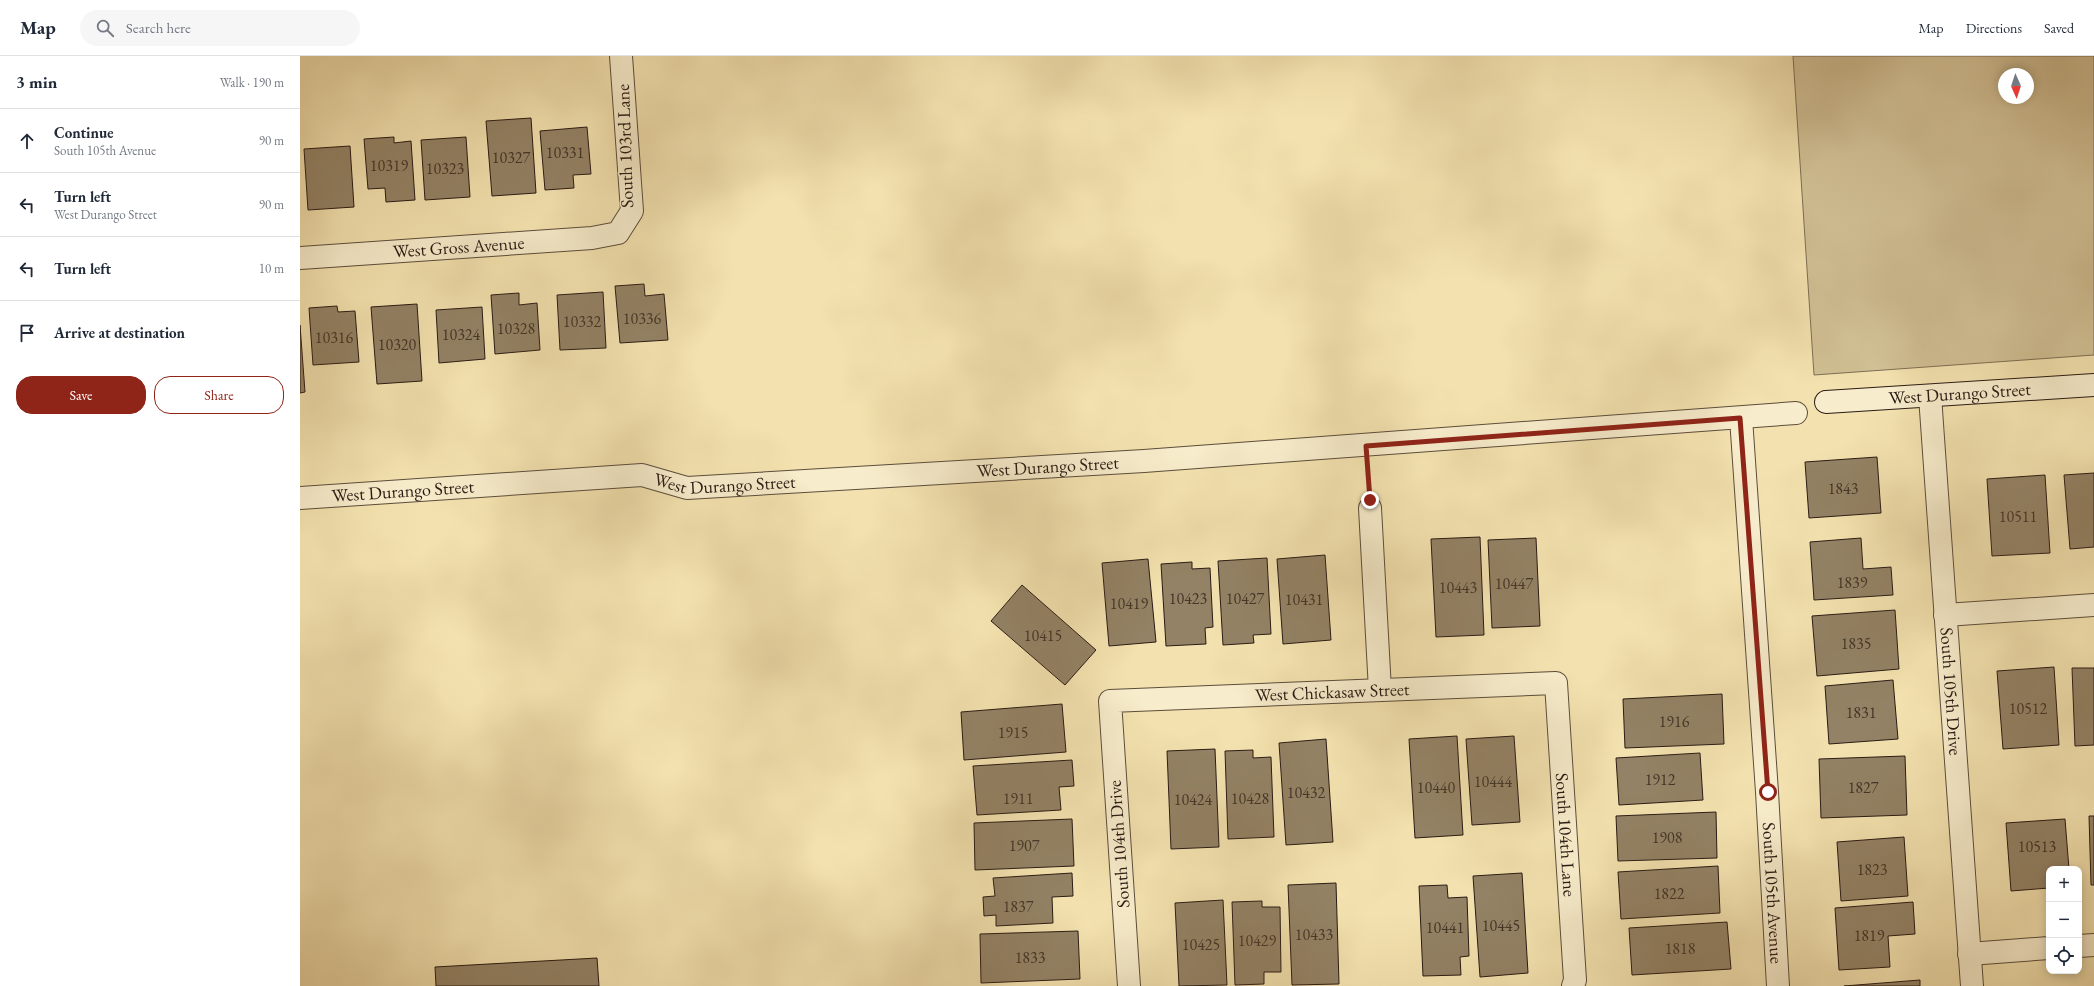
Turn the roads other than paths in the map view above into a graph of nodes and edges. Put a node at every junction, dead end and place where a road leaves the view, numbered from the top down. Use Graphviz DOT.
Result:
graph roads {
  1 [pos="621,56"];
  2 [pos="618,233"];
  3 [pos="300,258"];
  4 [pos="2094,385"];
  5 [pos="1930,396"];
  6 [pos="1826,402"];
  7 [pos="1796,413"];
  8 [pos="1740,418"];
  9 [pos="300,498"];
  10 [pos="1370,508"];
  11 [pos="2094,605"];
  12 [pos="1945,615"];
  13 [pos="1556,683"];
  14 [pos="1380,690"];
  15 [pos="1110,701"];
  16 [pos="2094,945"];
  17 [pos="2082,946"];
  18 [pos="2046,948"];
  19 [pos="1970,954"];
  20 [pos="1129,986"];
  21 [pos="1573,986"];
  22 [pos="1778,986"];
  23 [pos="1972,986"];
  1 -- 2 [label="street, South 103rd Lane"];
  2 -- 3 [label="street, West Gross Avenue"];
  4 -- 5 [label="street, West Durango Street"];
  5 -- 6 [label="street, West Durango Street"];
  5 -- 12 [label="street, South 105th Drive"];
  7 -- 8 [label="street, West Durango Street"];
  8 -- 9 [label="street, West Durango Street"];
  8 -- 22 [label="street, South 105th Avenue"];
  10 -- 14 [label="street"];
  11 -- 12 [label="street"];
  12 -- 19 [label="street, South 105th Drive"];
  13 -- 14 [label="street, West Chickasaw Street"];
  13 -- 21 [label="street, South 104th Lane"];
  14 -- 15 [label="street, West Chickasaw Street"];
  15 -- 20 [label="street, South 104th Drive"];
  16 -- 17 [label="street"];
  18 -- 19 [label="street"];
  19 -- 23 [label="street, South 105th Drive"];
}
